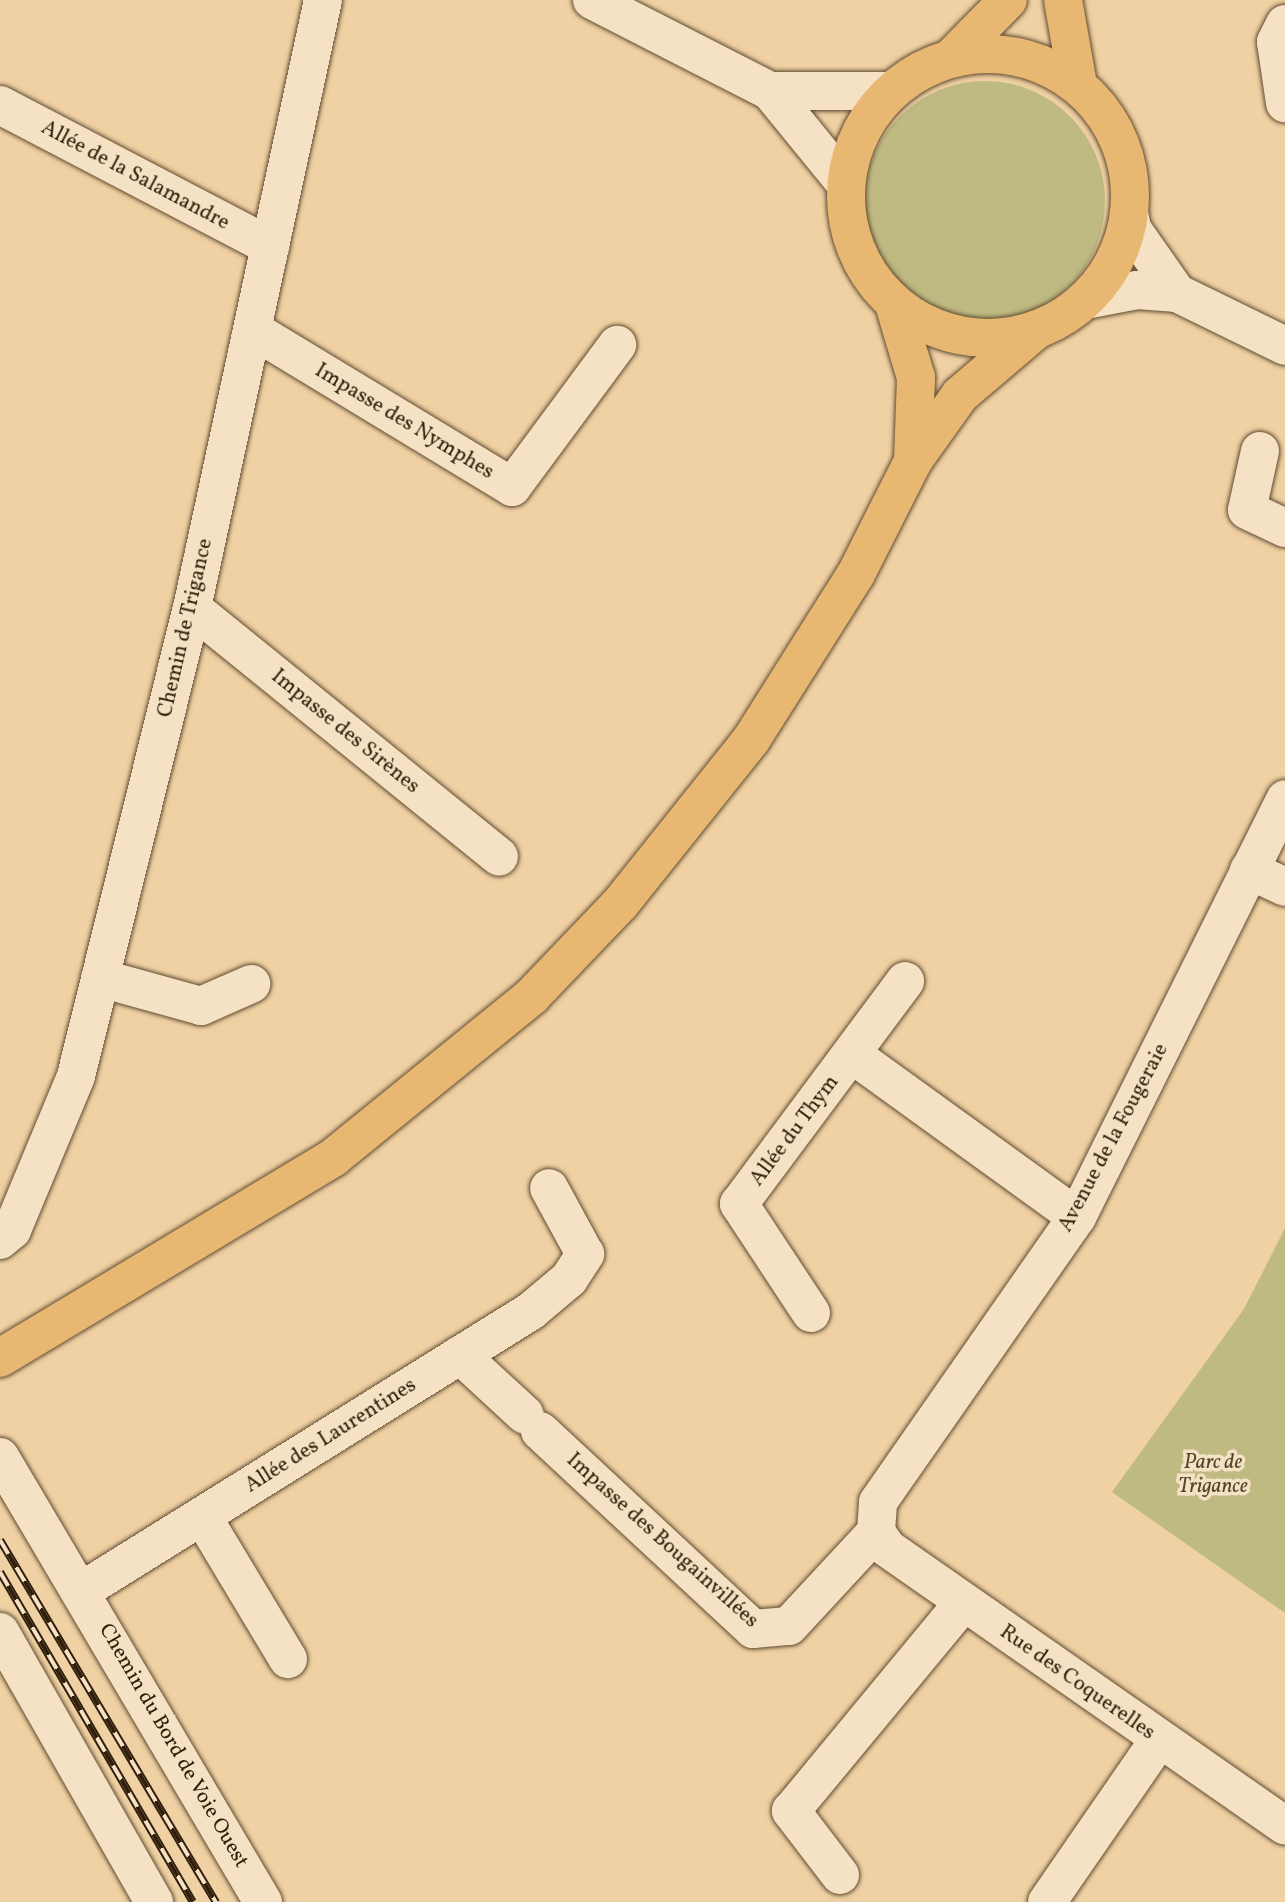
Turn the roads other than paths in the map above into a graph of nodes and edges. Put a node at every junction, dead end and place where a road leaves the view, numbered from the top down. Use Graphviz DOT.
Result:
graph roads {
  1 [pos="323,0"];
  2 [pos="592,0"];
  3 [pos="1008,0"];
  4 [pos="1063,0"];
  5 [pos="1285,24"];
  6 [pos="951,58"];
  7 [pos="1078,85"];
  8 [pos="770,91"];
  9 [pos="890,91"];
  10 [pos="1285,103"];
  11 [pos="0,105"];
  12 [pos="845,183"];
  13 [pos="1129,213"];
  14 [pos="270,246"];
  15 [pos="1177,293"];
  16 [pos="1085,300"];
  17 [pos="894,304"];
  18 [pos="253,330"];
  19 [pos="1035,330"];
  20 [pos="617,345"];
  21 [pos="1285,346"];
  22 [pos="1260,451"];
  23 [pos="913,461"];
  24 [pos="1285,528"];
  25 [pos="192,608"];
  26 [pos="1285,799"];
  27 [pos="499,857"];
  28 [pos="1250,870"];
  29 [pos="1285,887"];
  30 [pos="100,978"];
  31 [pos="905,981"];
  32 [pos="251,984"];
  33 [pos="853,1055"];
  34 [pos="549,1188"];
  35 [pos="1077,1217"];
  36 [pos="0,1240"];
  37 [pos="811,1313"];
  38 [pos="6,1354"];
  39 [pos="460,1355"];
  40 [pos="0,1457"];
  41 [pos="202,1516"];
  42 [pos="876,1532"];
  43 [pos="83,1590"];
  44 [pos="964,1602"];
  45 [pos="0,1632"];
  46 [pos="288,1659"];
  47 [pos="1158,1741"];
  48 [pos="1285,1826"];
  49 [pos="840,1875"];
  50 [pos="154,1902"];
  51 [pos="263,1902"];
  52 [pos="1047,1902"];
  1 -- 14 [label="street, Chemin de Trigance"];
  2 -- 8 [label="street"];
  3 -- 6 [label="main road"];
  4 -- 7 [label="main road"];
  5 -- 10 [label="street"];
  6 -- 7 [label="main road"];
  6 -- 9 [label="main road"];
  7 -- 13 [label="main road"];
  8 -- 9 [label="street"];
  8 -- 12 [label="street"];
  9 -- 12 [label="main road"];
  11 -- 14 [label="street, Allée de la Salamandre"];
  12 -- 17 [label="main road"];
  13 -- 15 [label="street"];
  13 -- 16 [label="main road"];
  14 -- 18 [label="street, Chemin de Trigance"];
  15 -- 16 [label="street"];
  15 -- 21 [label="street"];
  16 -- 19 [label="main road"];
  17 -- 19 [label="main road"];
  17 -- 23 [label="main road"];
  18 -- 20 [label="street, Impasse des Nymphes"];
  18 -- 25 [label="street, Chemin de Trigance"];
  19 -- 23 [label="main road"];
  22 -- 24 [label="street"];
  23 -- 38 [label="main road"];
  25 -- 27 [label="street, Impasse des Sirènes"];
  25 -- 30 [label="street, Chemin de Trigance"];
  26 -- 28 [label="street, Avenue de la Fougeraie"];
  28 -- 29 [label="street"];
  28 -- 35 [label="street, Avenue de la Fougeraie"];
  30 -- 32 [label="street"];
  30 -- 36 [label="street, Chemin de Trigance"];
  31 -- 33 [label="street, Allée du Thym"];
  33 -- 35 [label="street, Allée du Thym"];
  33 -- 37 [label="street, Allée du Thym"];
  34 -- 39 [label="street, Allée des Laurentines"];
  35 -- 42 [label="street, Avenue de la Fougeraie"];
  39 -- 41 [label="street, Allée des Laurentines"];
  39 -- 42 [label="street, Impasse des Bougainvillées"];
  40 -- 43 [label="street, Chemin du Bord de Voie Ouest"];
  41 -- 43 [label="street, Allée des Laurentines"];
  41 -- 46 [label="street"];
  42 -- 44 [label="street, Rue des Coquerelles"];
  43 -- 51 [label="street, Chemin du Bord de Voie Ouest"];
  44 -- 47 [label="street, Rue des Coquerelles"];
  44 -- 49 [label="street"];
  45 -- 50 [label="street"];
  47 -- 48 [label="street, Rue des Coquerelles"];
  47 -- 52 [label="street"];
}
